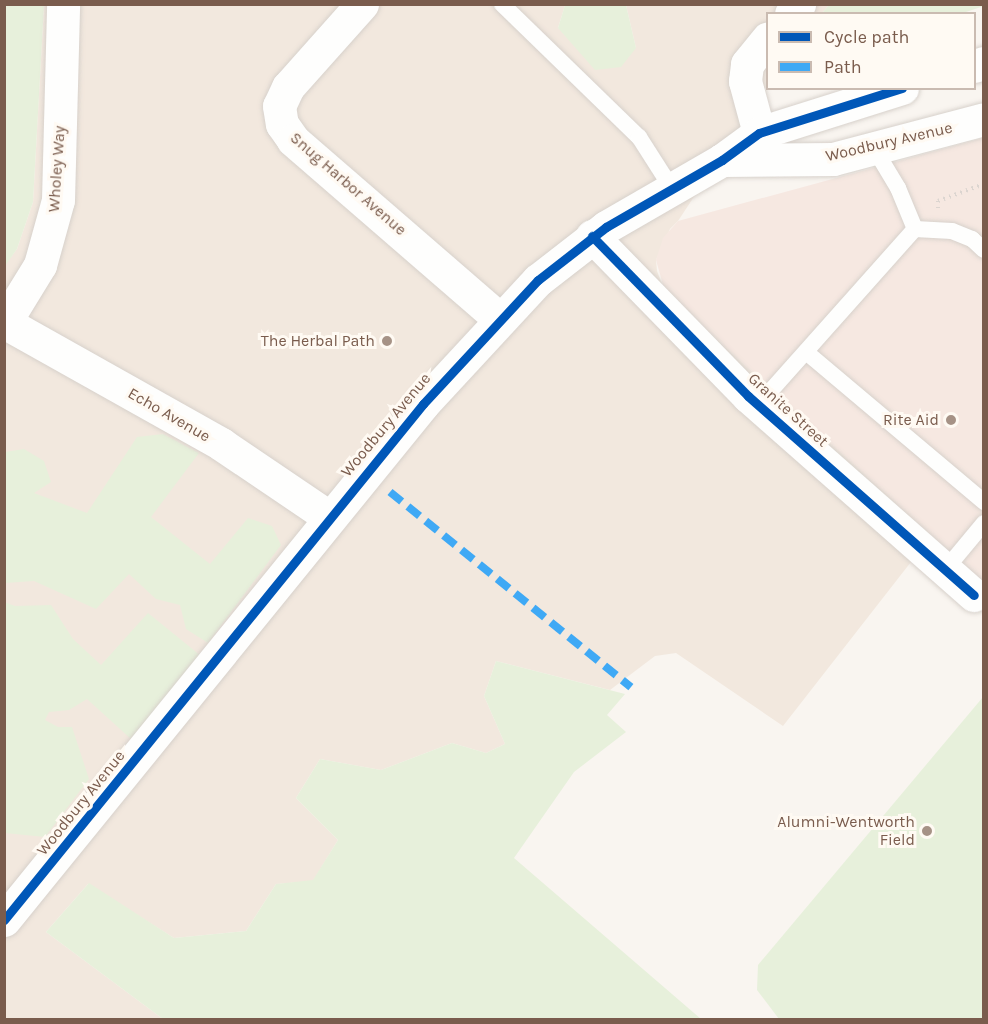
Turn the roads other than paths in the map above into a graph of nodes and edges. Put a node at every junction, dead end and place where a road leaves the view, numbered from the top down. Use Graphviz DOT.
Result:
graph roads {
  1 [pos="63,4"];
  2 [pos="362,4"];
  3 [pos="502,4"];
  4 [pos="766,40"];
  5 [pos="896,90"];
  6 [pos="984,119"];
  7 [pos="759,133"];
  8 [pos="873,148"];
  9 [pos="722,160"];
  10 [pos="671,187"];
  11 [pos="915,229"];
  12 [pos="592,236"];
  13 [pos="984,250"];
  14 [pos="500,318"];
  15 [pos="5,322"];
  16 [pos="806,352"];
  17 [pos="758,405"];
  18 [pos="984,502"];
  19 [pos="328,517"];
  20 [pos="984,523"];
  21 [pos="945,570"];
  22 [pos="974,596"];
  23 [pos="4,920"];
  1 -- 15 [label="street, Wholey Way"];
  2 -- 14 [label="street, Snug Harbor Avenue"];
  3 -- 10 [label="lane"];
  4 -- 7 [label="street"];
  5 -- 7 [label="street, Woodbury Avenue"];
  6 -- 8 [label="street, Woodbury Avenue"];
  7 -- 9 [label="street, Woodbury Avenue"];
  8 -- 9 [label="street, Woodbury Avenue"];
  8 -- 11 [label="lane"];
  9 -- 10 [label="street, Woodbury Avenue"];
  10 -- 12 [label="street, Woodbury Avenue"];
  11 -- 13 [label="lane"];
  11 -- 16 [label="lane"];
  12 -- 14 [label="street, Woodbury Avenue"];
  12 -- 17 [label="street, Granite Street"];
  14 -- 19 [label="street, Woodbury Avenue"];
  15 -- 19 [label="street, Echo Avenue"];
  16 -- 17 [label="lane"];
  16 -- 18 [label="lane"];
  17 -- 21 [label="street, Granite Street"];
  19 -- 23 [label="street, Woodbury Avenue"];
  20 -- 21 [label="lane"];
  21 -- 22 [label="street, Granite Street"];
}
